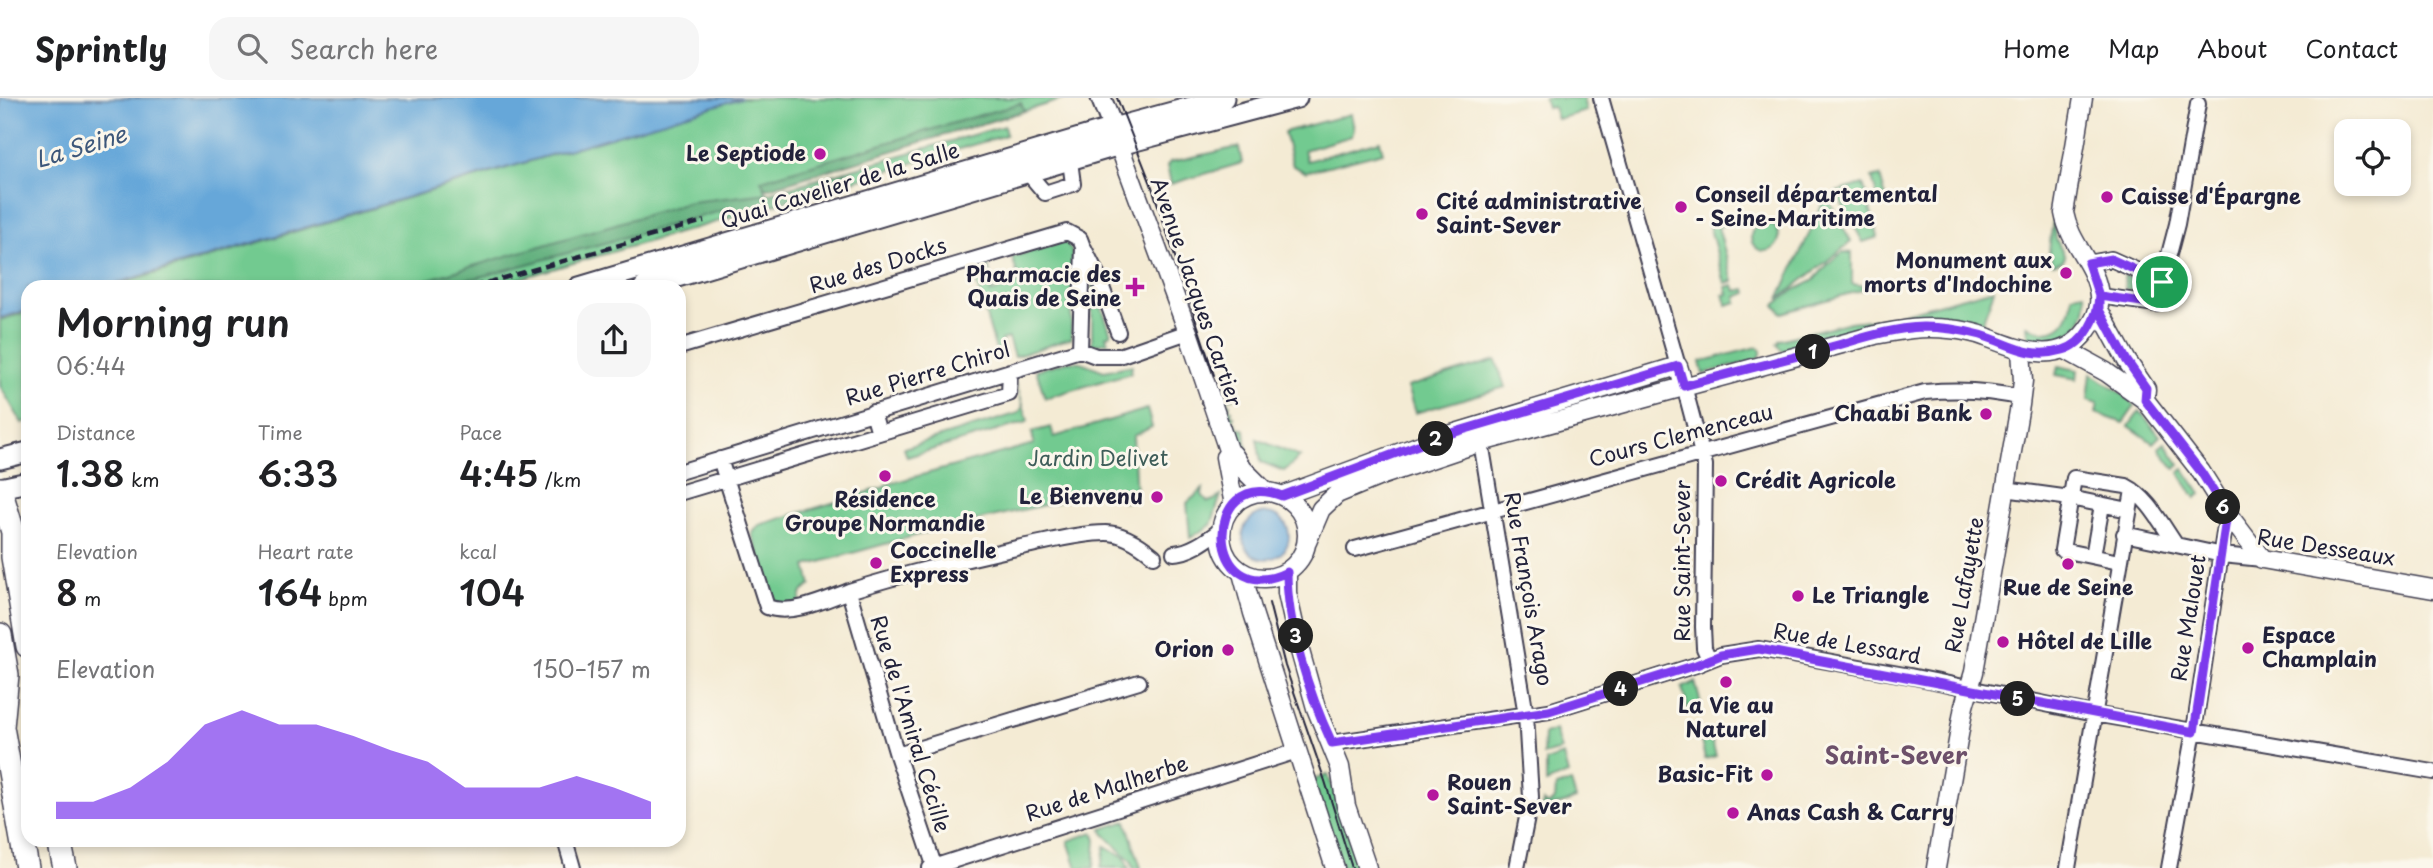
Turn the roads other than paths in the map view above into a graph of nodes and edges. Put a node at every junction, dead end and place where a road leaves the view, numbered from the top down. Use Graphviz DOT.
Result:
graph roads {
  1 [pos="1101,98"];
  2 [pos="1224,98"];
  3 [pos="1297,98"];
  4 [pos="1601,98"];
  5 [pos="2083,98"];
  6 [pos="2198,104"];
  7 [pos="1117,137"];
  8 [pos="1083,247"];
  9 [pos="2084,256"];
  10 [pos="604,280"];
  11 [pos="668,280"];
  12 [pos="2162,282"];
  13 [pos="2099,303"];
  14 [pos="1118,332"];
  15 [pos="1188,332"];
  16 [pos="686,345"];
  17 [pos="2066,349"];
  18 [pos="1080,350"];
  19 [pos="2021,350"];
  20 [pos="1678,366"];
  21 [pos="1010,370"];
  22 [pos="1684,386"];
  23 [pos="2021,398"];
  24 [pos="2145,400"];
  25 [pos="873,412"];
  26 [pos="879,433"];
  27 [pos="1481,442"];
  28 [pos="1228,453"];
  29 [pos="21,454"];
  30 [pos="1702,455"];
  31 [pos="0,459"];
  32 [pos="720,459"];
  33 [pos="686,470"];
  34 [pos="726,479"];
  35 [pos="21,484"];
  36 [pos="0,489"];
  37 [pos="2006,489"];
  38 [pos="2133,490"];
  39 [pos="686,491"];
  40 [pos="1274,494"];
  41 [pos="2070,498"];
  42 [pos="1234,505"];
  43 [pos="2102,505"];
  44 [pos="1493,510"];
  45 [pos="2129,510"];
  46 [pos="2227,513"];
  47 [pos="1222,529"];
  48 [pos="2124,534"];
  49 [pos="1307,542"];
  50 [pos="2176,545"];
  51 [pos="1355,549"];
  52 [pos="1178,553"];
  53 [pos="2222,555"];
  54 [pos="1154,556"];
  55 [pos="2093,556"];
  56 [pos="2262,559"];
  57 [pos="2119,562"];
  58 [pos="1287,572"];
  59 [pos="1242,573"];
  60 [pos="2433,589"];
  61 [pos="849,592"];
  62 [pos="21,604"];
  63 [pos="0,635"];
  64 [pos="1709,659"];
  65 [pos="1139,682"];
  66 [pos="1969,689"];
  67 [pos="2094,714"];
  68 [pos="1527,715"];
  69 [pos="2194,732"];
  70 [pos="1332,743"];
  71 [pos="1297,751"];
  72 [pos="897,755"];
  73 [pos="2433,772"];
  74 [pos="21,834"];
  75 [pos="23,847"];
  76 [pos="60,847"];
  77 [pos="567,847"];
  78 [pos="27,868"];
  79 [pos="65,868"];
  80 [pos="573,868"];
  81 [pos="933,868"];
  82 [pos="1335,868"];
  83 [pos="1367,868"];
  84 [pos="1517,868"];
  85 [pos="1936,868"];
  86 [pos="2068,868"];
  87 [pos="2169,868"];
  1 -- 7 [label="main road"];
  2 -- 7 [label="main road"];
  3 -- 7 [label="main road"];
  4 -- 20 [label="street, Rue Saint-Sever"];
  5 -- 9 [label="street"];
  6 -- 12 [label="street"];
  7 -- 10 [label="main road, Quai Cavelier de la Salle"];
  7 -- 11 [label="main road, Quai Cavelier de la Salle"];
  7 -- 15 [label="street, Avenue Jacques Cartier"];
  8 -- 14 [label="street"];
  8 -- 16 [label="street, Rue des Docks"];
  8 -- 18 [label="street"];
  9 -- 12 [label="street"];
  9 -- 13 [label="street"];
  12 -- 13 [label="street"];
  13 -- 17 [label="street"];
  13 -- 24 [label="street"];
  15 -- 18 [label="street, Rue Pierre Chirol"];
  15 -- 28 [label="street, Avenue Jacques Cartier"];
  17 -- 19 [label="street"];
  17 -- 24 [label="street"];
  18 -- 21 [label="street, Rue Pierre Chirol"];
  19 -- 22 [label="street"];
  19 -- 23 [label="street, Rue Lafayette"];
  20 -- 22 [label="street, Rue Saint-Sever"];
  20 -- 40 [label="street"];
  21 -- 25 [label="street, Rue Pierre Chirol"];
  21 -- 26 [label="street"];
  22 -- 27 [label="street"];
  22 -- 30 [label="street, Rue Saint-Sever"];
  23 -- 30 [label="street, Cours Clemenceau"];
  23 -- 37 [label="street, Rue Lafayette"];
  24 -- 46 [label="street"];
  25 -- 26 [label="street"];
  25 -- 32 [label="street, Rue Pierre Chirol"];
  26 -- 34 [label="street"];
  27 -- 44 [label="street, Rue François Arago"];
  27 -- 49 [label="street"];
  28 -- 40 [label="street, Avenue Jacques Cartier"];
  28 -- 42 [label="street, Avenue Jacques Cartier"];
  29 -- 31 [label="main road"];
  30 -- 44 [label="street, Cours Clemenceau"];
  30 -- 64 [label="street, Rue Saint-Sever"];
  32 -- 33 [label="street, Rue Pierre Chirol"];
  32 -- 34 [label="street"];
  34 -- 39 [label="street"];
  34 -- 61 [label="street"];
  35 -- 36 [label="main road"];
  36 -- 62 [label="main road"];
  37 -- 41 [label="street"];
  37 -- 66 [label="street, Rue Lafayette"];
  38 -- 41 [label="street"];
  38 -- 45 [label="street"];
  38 -- 50 [label="street"];
  40 -- 42 [label="street"];
  40 -- 49 [label="street"];
  41 -- 43 [label="street"];
  41 -- 55 [label="street"];
  42 -- 47 [label="street"];
  43 -- 45 [label="street"];
  43 -- 55 [label="street"];
  44 -- 51 [label="street, Cours Clemenceau"];
  44 -- 68 [label="street, Rue François Arago"];
  45 -- 48 [label="street"];
  46 -- 53 [label="street, Rue Malouet"];
  46 -- 56 [label="street"];
  47 -- 52 [label="street"];
  47 -- 59 [label="street"];
  48 -- 50 [label="street, Rue Desseaux"];
  48 -- 57 [label="street"];
  49 -- 58 [label="street"];
  50 -- 53 [label="street, Rue Desseaux"];
  53 -- 56 [label="street, Rue Desseaux"];
  53 -- 69 [label="street, Rue Malouet"];
  54 -- 61 [label="street"];
  55 -- 57 [label="street"];
  56 -- 60 [label="street, Rue Desseaux"];
  57 -- 67 [label="street"];
  58 -- 59 [label="street"];
  58 -- 70 [label="street"];
  59 -- 71 [label="street"];
  61 -- 72 [label="street, Rue de l'Amiral Cécille"];
  63 -- 74 [label="main road"];
  64 -- 66 [label="street, Rue de Lessard"];
  64 -- 68 [label="street, Rue de Lessard"];
  65 -- 72 [label="street"];
  66 -- 67 [label="street, Rue de Lessard"];
  66 -- 85 [label="street, Rue Lafayette"];
  67 -- 69 [label="street, Rue de Lessard"];
  67 -- 86 [label="street"];
  68 -- 70 [label="street, Rue de Lessard"];
  68 -- 84 [label="street, Rue François Arago"];
  69 -- 73 [label="street, Rue de Lessard"];
  69 -- 87 [label="street, Rue Malouet"];
  70 -- 83 [label="street"];
  71 -- 81 [label="street, Rue de Malherbe"];
  71 -- 82 [label="street"];
  72 -- 81 [label="street, Rue de l'Amiral Cécille"];
  75 -- 78 [label="main road"];
  76 -- 79 [label="main road"];
  77 -- 80 [label="street"];
}
